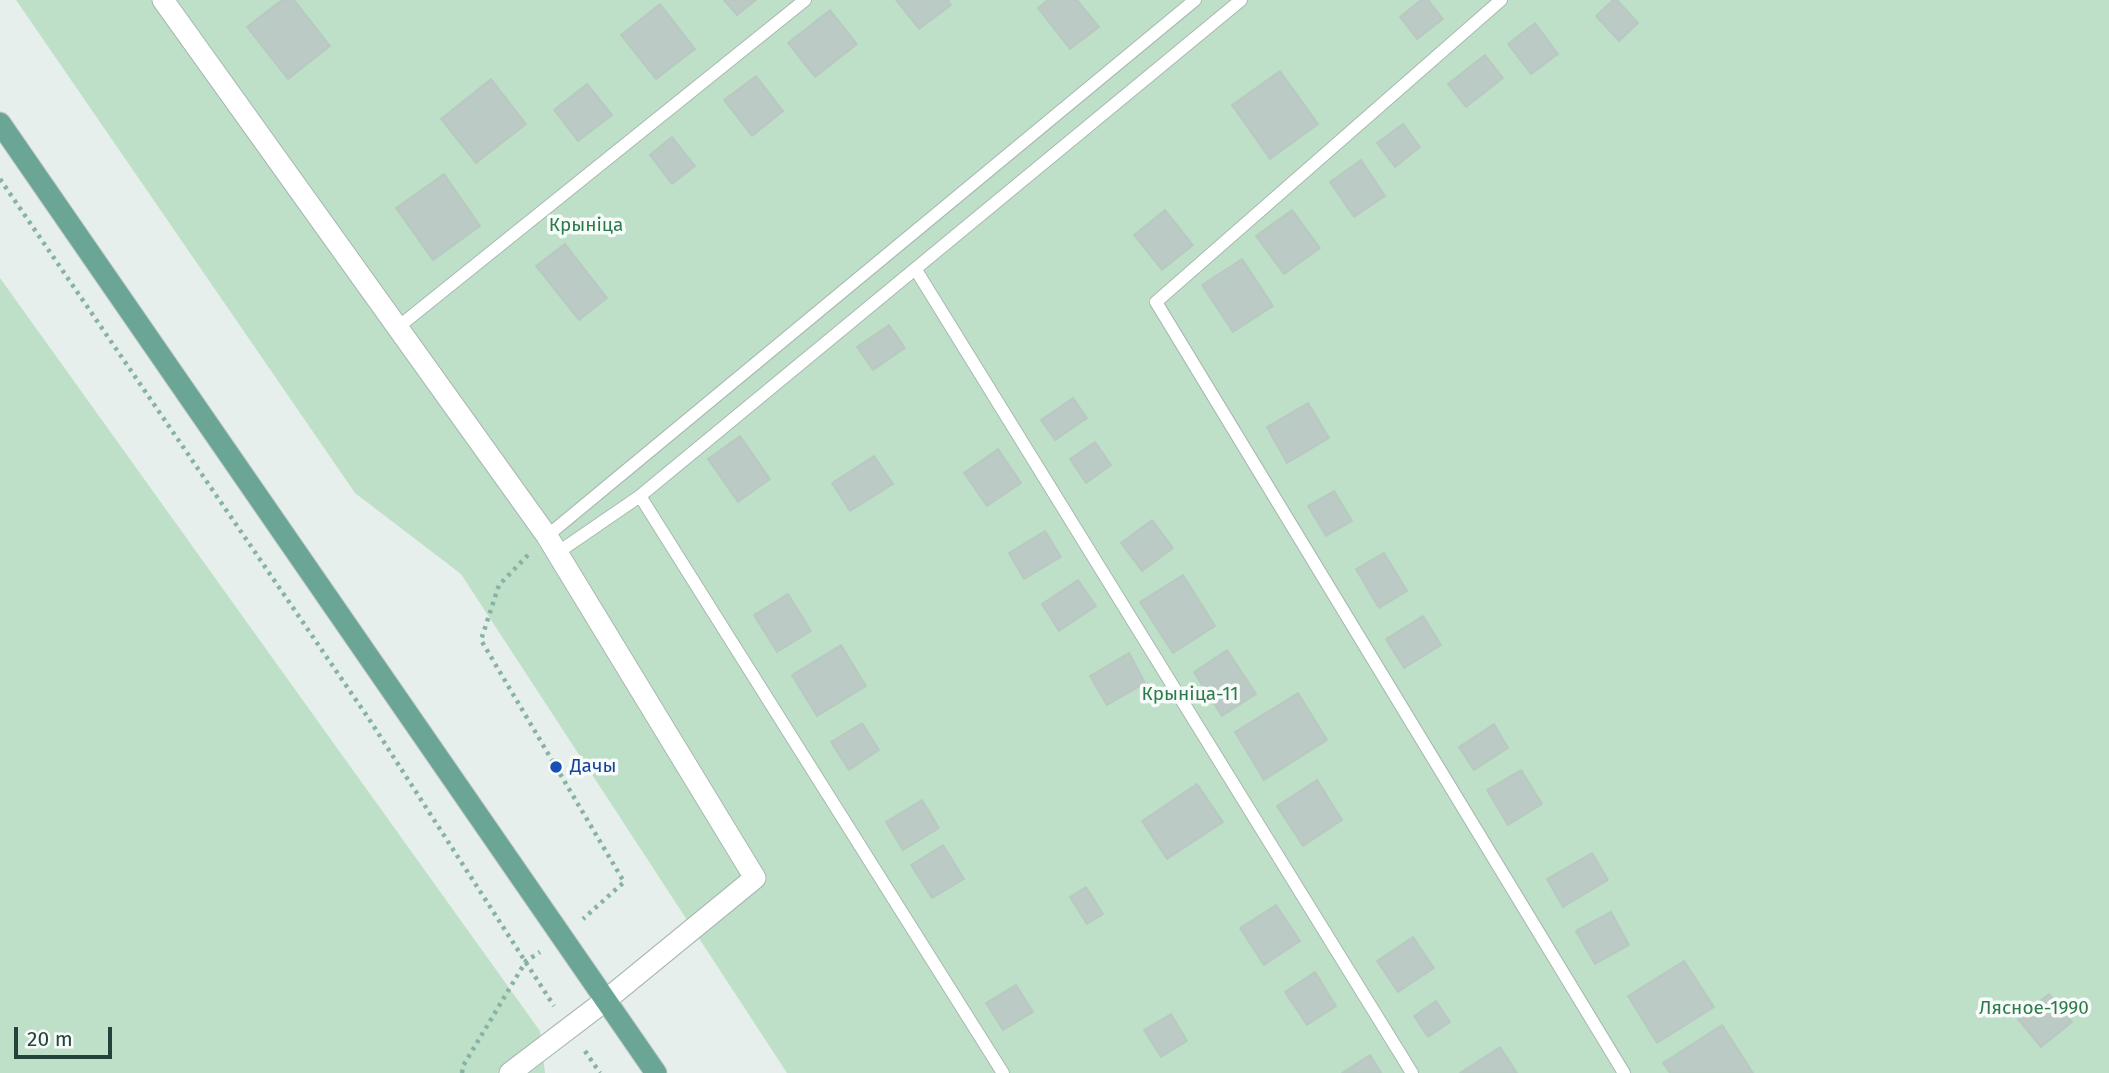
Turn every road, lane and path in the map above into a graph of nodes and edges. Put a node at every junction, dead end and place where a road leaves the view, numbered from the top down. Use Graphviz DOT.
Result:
graph roads {
  1 [pos="163,0"];
  2 [pos="805,0"];
  3 [pos="1195,0"];
  4 [pos="1241,0"];
  5 [pos="1501,0"];
  6 [pos="0,123"];
  7 [pos="0,179"];
  8 [pos="916,270"];
  9 [pos="397,328"];
  10 [pos="640,496"];
  11 [pos="552,544"];
  12 [pos="556,767"];
  13 [pos="606,1000"];
  14 [pos="569,1028"];
  15 [pos="510,1073"];
  16 [pos="600,1073"];
  17 [pos="656,1073"];
  18 [pos="1003,1073"];
  19 [pos="1412,1073"];
  20 [pos="1624,1073"];
  1 -- 9 [label="street"];
  2 -- 9 [label="lane"];
  3 -- 11 [label="lane"];
  4 -- 8 [label="lane"];
  5 -- 20 [label="lane"];
  6 -- 13 [label="main road"];
  7 -- 14 [label="path"];
  8 -- 10 [label="lane"];
  8 -- 19 [label="lane"];
  9 -- 11 [label="street"];
  10 -- 11 [label="lane"];
  10 -- 18 [label="lane"];
  11 -- 12 [label="path"];
  11 -- 13 [label="street"];
  13 -- 14 [label="street"];
  13 -- 17 [label="main road"];
  14 -- 15 [label="street"];
  14 -- 16 [label="path"];
}
